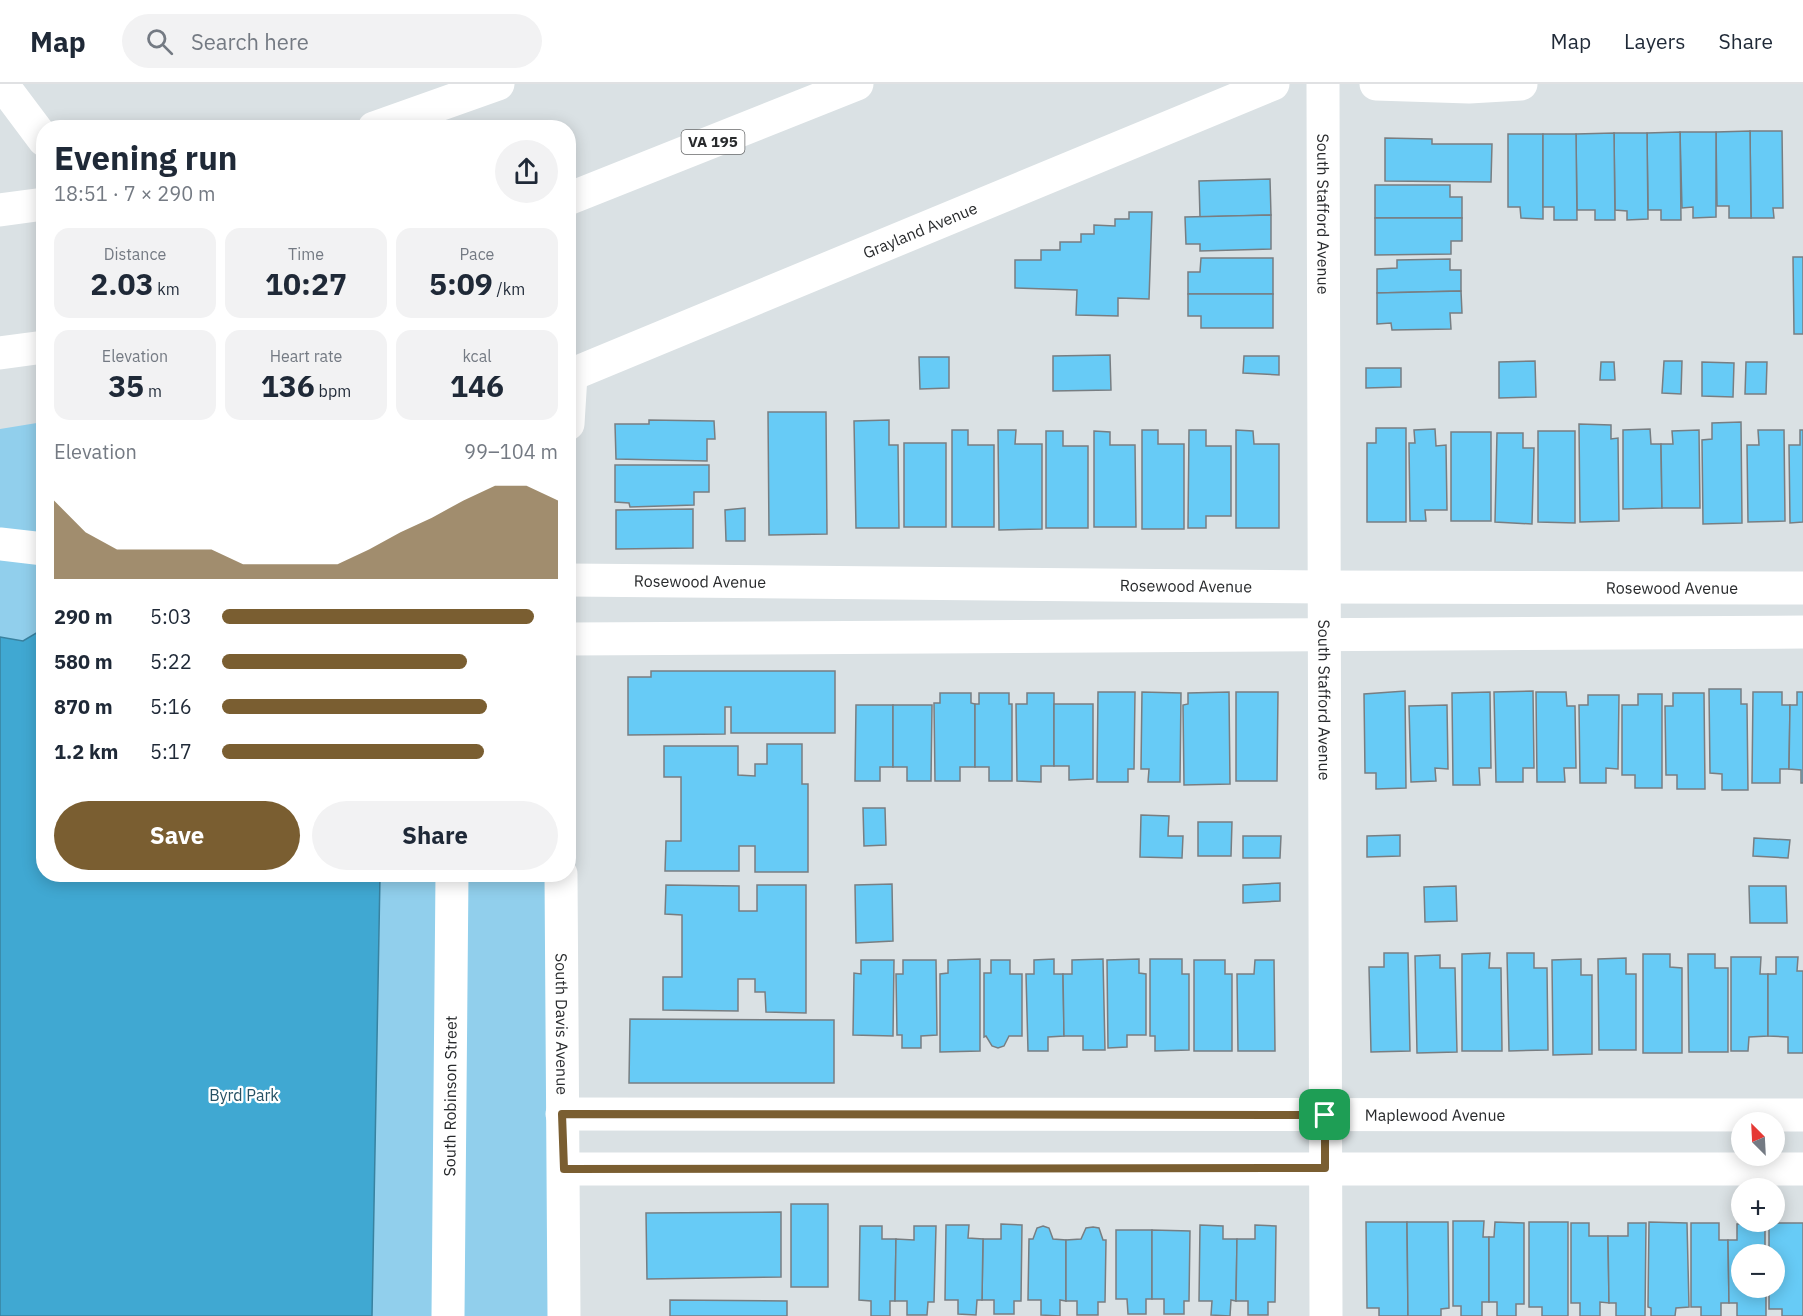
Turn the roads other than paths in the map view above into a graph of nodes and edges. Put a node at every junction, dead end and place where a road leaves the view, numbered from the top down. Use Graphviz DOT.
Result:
graph roads {
  1 [pos="2,84"];
  2 [pos="498,84"];
  3 [pos="857,84"];
  4 [pos="1273,84"];
  5 [pos="1323,84"];
  6 [pos="1376,84"];
  7 [pos="1521,84"];
  8 [pos="397,120"];
  9 [pos="36,131"];
  10 [pos="576,196"];
  11 [pos="36,205"];
  12 [pos="0,210"];
  13 [pos="36,348"];
  14 [pos="0,353"];
  15 [pos="576,374"];
  16 [pos="0,544"];
  17 [pos="36,548"];
  18 [pos="576,580"];
  19 [pos="1324,587"];
  20 [pos="1803,588"];
  21 [pos="1803,632"];
  22 [pos="1324,635"];
  23 [pos="576,639"];
  24 [pos="452,882"];
  25 [pos="561,882"];
  26 [pos="562,1114"];
  27 [pos="1325,1115"];
  28 [pos="1803,1115"];
  29 [pos="1325,1168"];
  30 [pos="564,1169"];
  31 [pos="1803,1169"];
  32 [pos="448,1316"];
  33 [pos="564,1316"];
  34 [pos="1326,1316"];
  1 -- 9 [label="main road"];
  2 -- 8 [label="main road"];
  3 -- 10 [label="main road, VA 195"];
  4 -- 15 [label="main road, Grayland Avenue"];
  5 -- 19 [label="main road, South Stafford Avenue"];
  6 -- 7 [label="main road"];
  11 -- 12 [label="main road"];
  13 -- 14 [label="main road"];
  16 -- 17 [label="main road"];
  18 -- 19 [label="main road, Rosewood Avenue"];
  19 -- 20 [label="main road, Rosewood Avenue"];
  19 -- 22 [label="main road, South Stafford Avenue"];
  21 -- 22 [label="main road"];
  22 -- 23 [label="main road"];
  22 -- 27 [label="main road, South Stafford Avenue"];
  24 -- 32 [label="main road, South Robinson Street"];
  25 -- 26 [label="main road, South Davis Avenue"];
  26 -- 27 [label="main road, Maplewood Avenue"];
  26 -- 30 [label="main road, South Davis Avenue"];
  27 -- 28 [label="main road, Maplewood Avenue"];
  27 -- 29 [label="main road, South Stafford Avenue"];
  29 -- 30 [label="main road"];
  29 -- 31 [label="main road"];
  29 -- 34 [label="main road, South Stafford Avenue"];
  30 -- 33 [label="main road, South Davis Avenue"];
}
